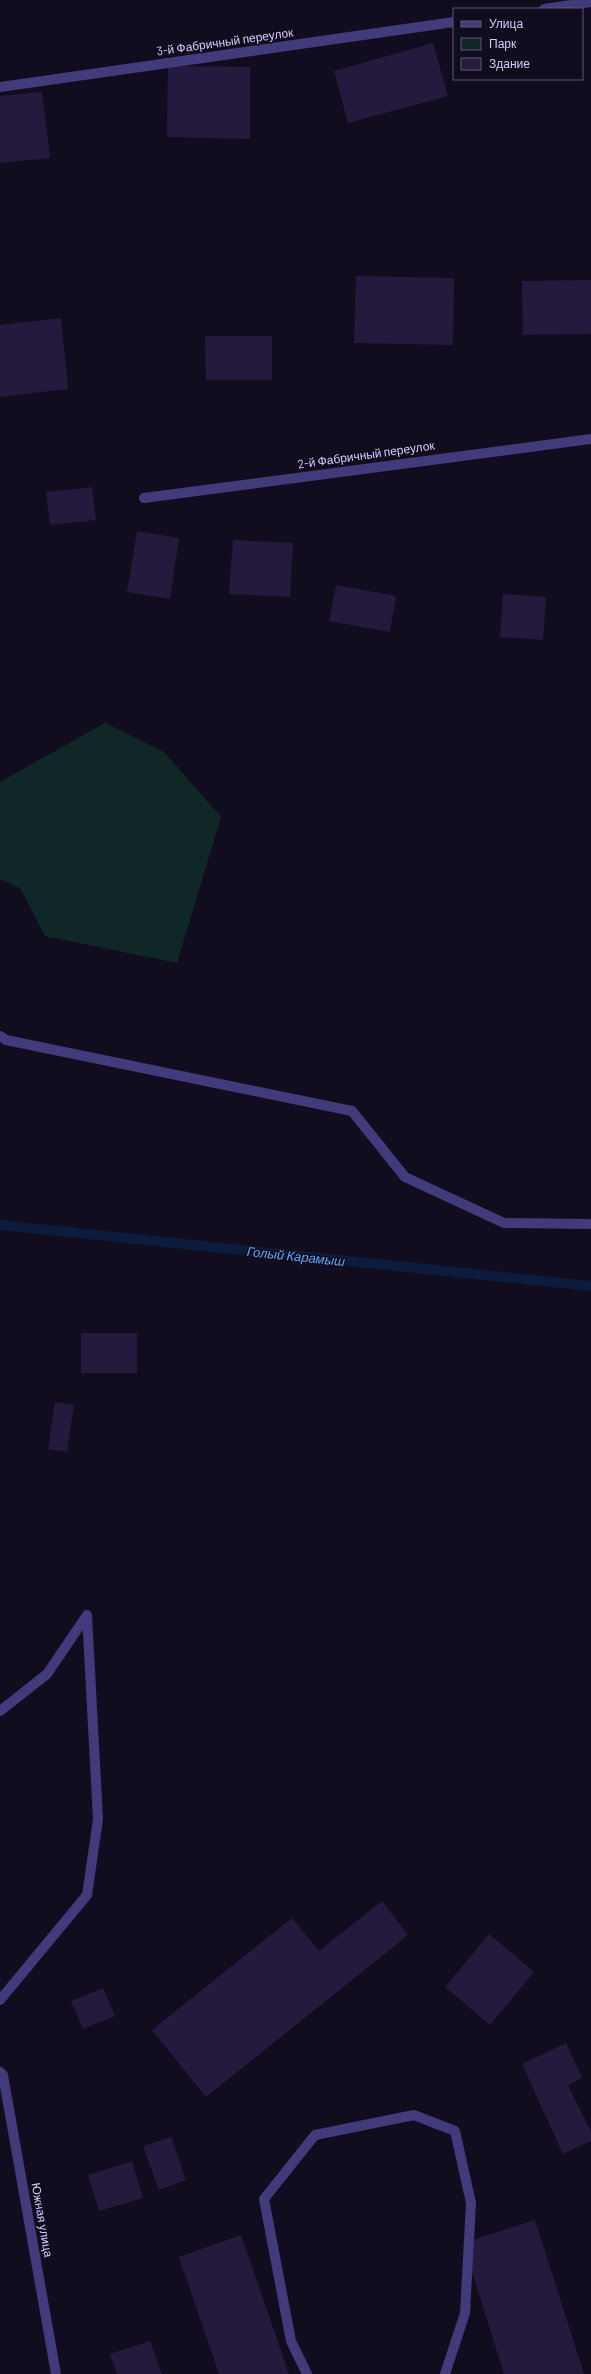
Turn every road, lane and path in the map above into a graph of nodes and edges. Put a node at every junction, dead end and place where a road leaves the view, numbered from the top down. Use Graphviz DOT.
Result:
graph roads {
  1 [pos="591,2"];
  2 [pos="551,8"];
  3 [pos="453,22"];
  4 [pos="0,87"];
  5 [pos="591,439"];
  6 [pos="144,498"];
  7 [pos="0,1036"];
  8 [pos="591,1224"];
  9 [pos="0,1711"];
  10 [pos="0,2000"];
  11 [pos="0,2072"];
  12 [pos="56,2374"];
  13 [pos="307,2374"];
  14 [pos="445,2374"];
  1 -- 2 [label="street"];
  3 -- 4 [label="street, 3-й Фабричный переулок"];
  5 -- 6 [label="street, 2-й Фабричный переулок"];
  7 -- 8 [label="street"];
  9 -- 10 [label="street"];
  11 -- 12 [label="street, Южная улица"];
  13 -- 14 [label="street"];
}
